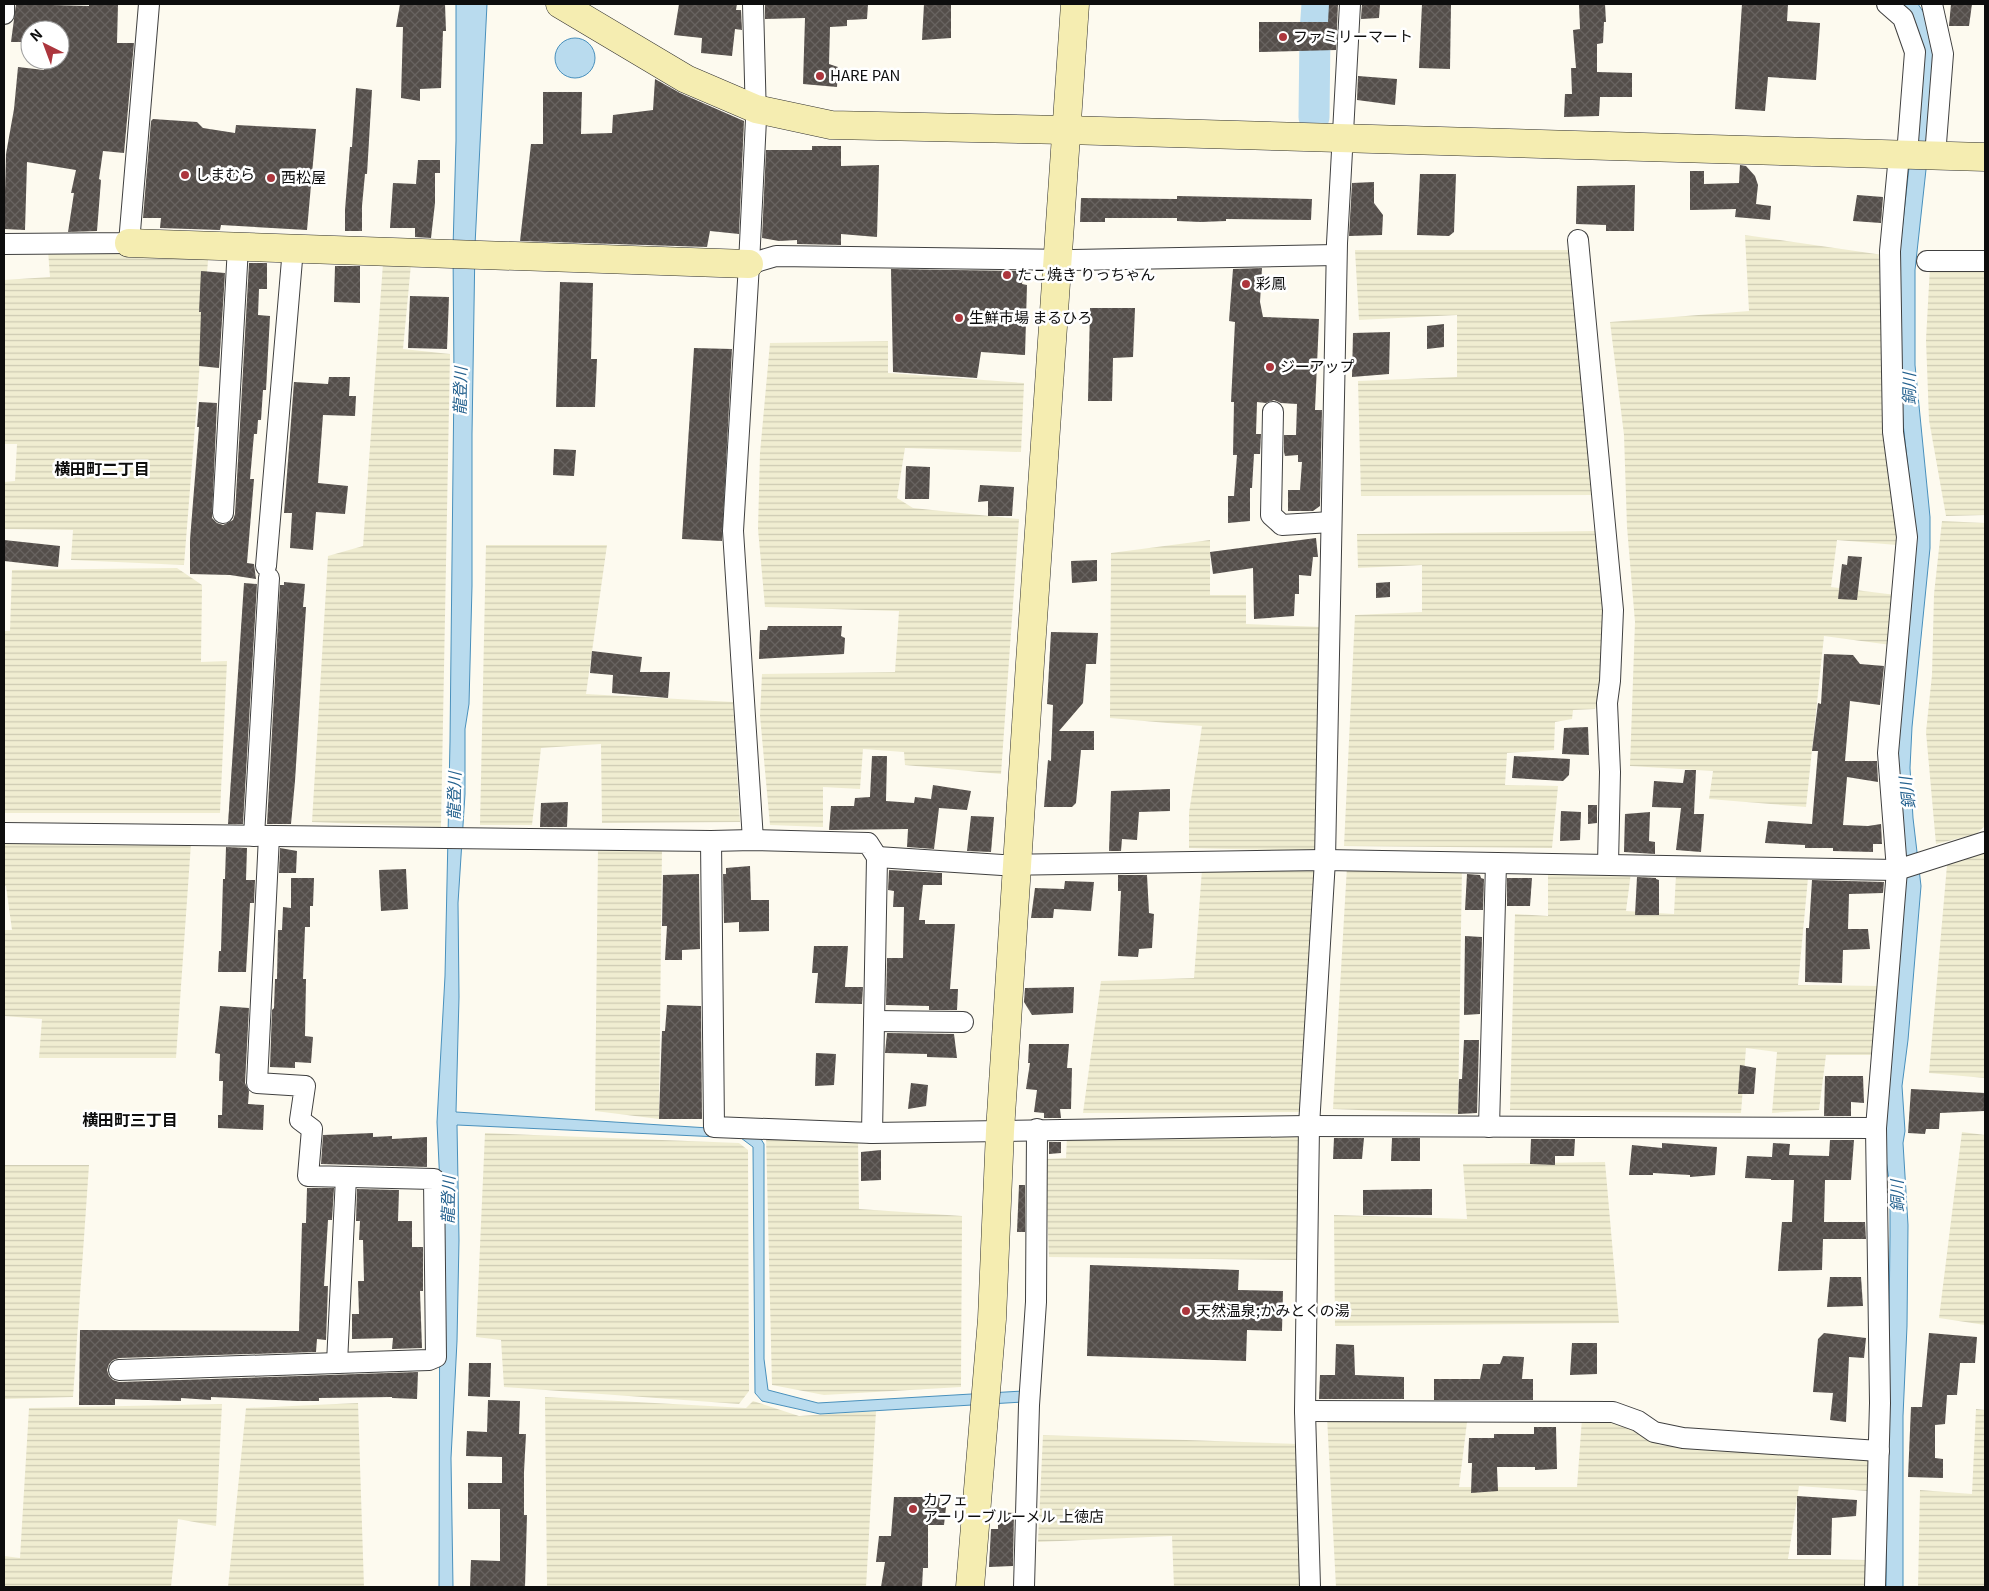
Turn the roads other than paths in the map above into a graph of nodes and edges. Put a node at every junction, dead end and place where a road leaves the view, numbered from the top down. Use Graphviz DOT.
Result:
graph roads {
  1 [pos="4,4"];
  2 [pos="149,4"];
  3 [pos="560,4"];
  4 [pos="753,4"];
  5 [pos="1075,4"];
  6 [pos="1350,4"];
  7 [pos="1887,4"];
  8 [pos="1932,4"];
  9 [pos="4,14"];
  10 [pos="756,109"];
  11 [pos="1066,130"];
  12 [pos="1344,139"];
  13 [pos="1917,156"];
  14 [pos="1985,157"];
  15 [pos="1578,240"];
  16 [pos="129,243"];
  17 [pos="4,244"];
  18 [pos="238,247"];
  19 [pos="293,248"];
  20 [pos="1336,255"];
  21 [pos="1057,259"];
  22 [pos="1927,261"];
  23 [pos="1985,261"];
  24 [pos="749,264"];
  25 [pos="1273,412"];
  26 [pos="223,513"];
  27 [pos="1331,522"];
  28 [pos="4,834"];
  29 [pos="262,836"];
  30 [pos="753,840"];
  31 [pos="711,841"];
  32 [pos="1985,842"];
  33 [pos="878,857"];
  34 [pos="1325,860"];
  35 [pos="1496,863"];
  36 [pos="1018,864"];
  37 [pos="1608,864"];
  38 [pos="1897,870"];
  39 [pos="874,1021"];
  40 [pos="963,1022"];
  41 [pos="1309,1126"];
  42 [pos="1490,1127"];
  43 [pos="1876,1128"];
  44 [pos="1037,1129"];
  45 [pos="1000,1131"];
  46 [pos="872,1133"];
  47 [pos="346,1177"];
  48 [pos="337,1363"];
  49 [pos="119,1370"];
  50 [pos="1304,1410"];
  51 [pos="1879,1451"];
  52 [pos="970,1587"];
  53 [pos="1024,1587"];
  54 [pos="1310,1587"];
  55 [pos="1875,1587"];
  1 -- 9 [label="street"];
  2 -- 16 [label="street"];
  3 -- 10 [label="street"];
  4 -- 10 [label="street"];
  5 -- 11 [label="street"];
  6 -- 12 [label="street"];
  7 -- 13 [label="street"];
  8 -- 13 [label="street"];
  10 -- 11 [label="street"];
  10 -- 24 [label="street"];
  11 -- 12 [label="street"];
  11 -- 21 [label="street"];
  12 -- 13 [label="street"];
  12 -- 20 [label="street"];
  13 -- 14 [label="street"];
  13 -- 38 [label="street"];
  15 -- 37 [label="street"];
  16 -- 17 [label="street"];
  16 -- 18 [label="street"];
  18 -- 19 [label="street"];
  18 -- 26 [label="street"];
  19 -- 24 [label="street"];
  19 -- 29 [label="street"];
  20 -- 21 [label="street"];
  20 -- 27 [label="street"];
  21 -- 24 [label="street"];
  21 -- 36 [label="street"];
  22 -- 23 [label="street"];
  24 -- 30 [label="street"];
  25 -- 27 [label="street"];
  27 -- 34 [label="street"];
  28 -- 29 [label="street"];
  29 -- 31 [label="street"];
  29 -- 47 [label="street"];
  30 -- 31 [label="street"];
  30 -- 33 [label="street"];
  31 -- 46 [label="street"];
  32 -- 38 [label="street"];
  33 -- 36 [label="street"];
  33 -- 39 [label="street"];
  34 -- 35 [label="street"];
  34 -- 36 [label="street"];
  34 -- 41 [label="street"];
  35 -- 37 [label="street"];
  35 -- 42 [label="street"];
  36 -- 45 [label="street"];
  37 -- 38 [label="street"];
  38 -- 43 [label="street"];
  39 -- 40 [label="street"];
  39 -- 46 [label="street"];
  41 -- 42 [label="street"];
  41 -- 44 [label="street"];
  41 -- 50 [label="street"];
  42 -- 43 [label="street"];
  43 -- 51 [label="street"];
  44 -- 45 [label="street"];
  44 -- 53 [label="street"];
  45 -- 46 [label="street"];
  45 -- 52 [label="street"];
  47 -- 48 [label="street"];
  47 -- 48 [label="street"];
  48 -- 49 [label="street"];
  50 -- 51 [label="street"];
  50 -- 54 [label="street"];
  51 -- 55 [label="street"];
}
